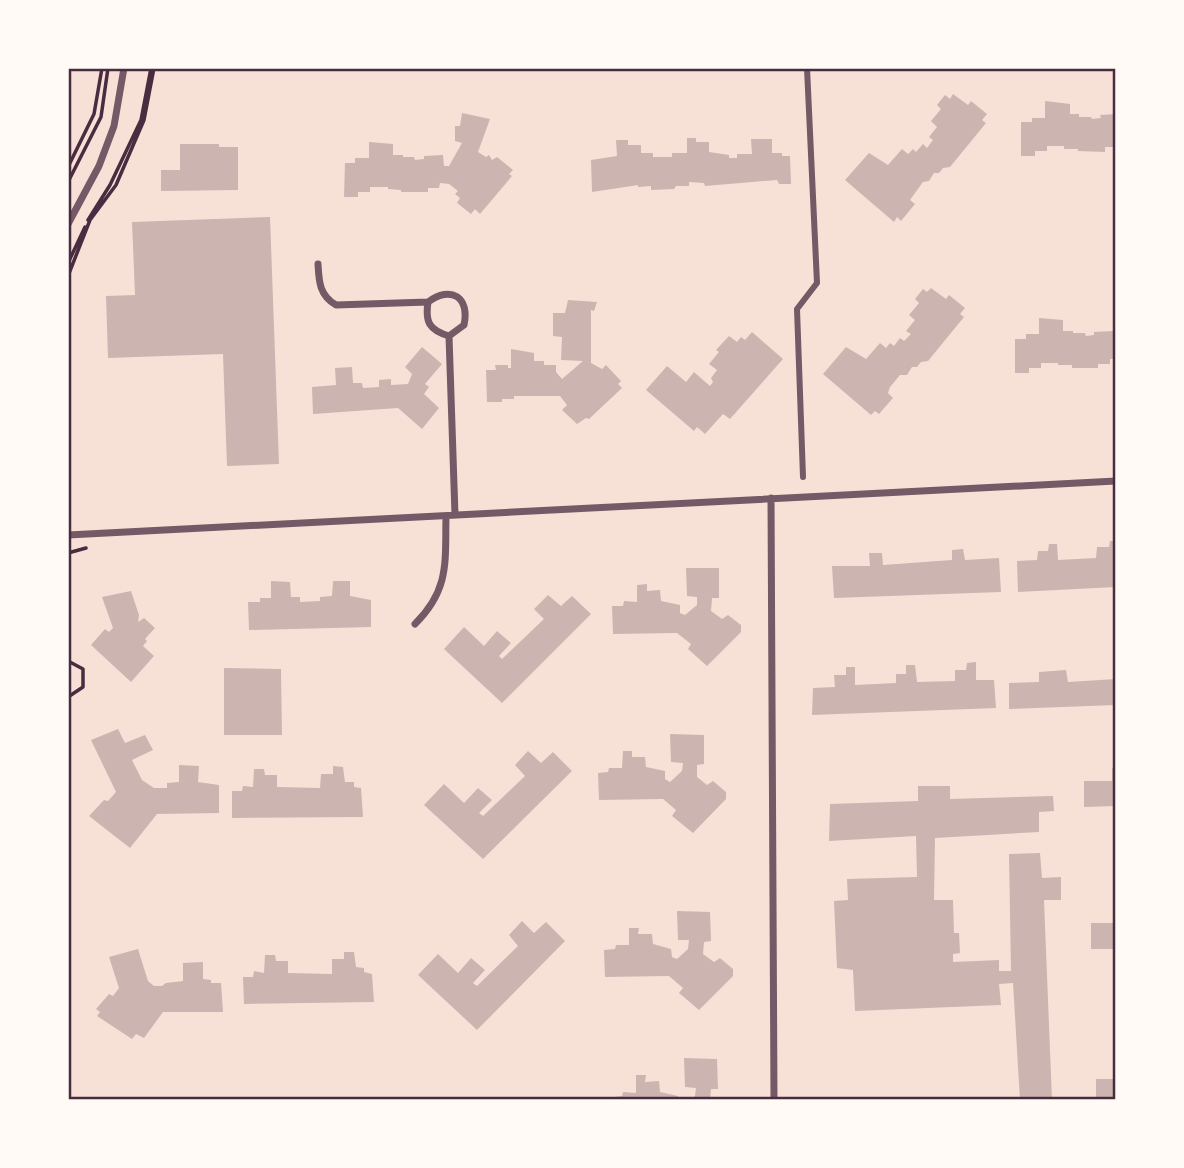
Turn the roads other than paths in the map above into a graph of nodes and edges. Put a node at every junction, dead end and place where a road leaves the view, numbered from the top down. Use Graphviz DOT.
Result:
graph roads {
  1 [pos="124,68"];
  2 [pos="807,68"];
  3 [pos="68,224"];
  4 [pos="317,264"];
  5 [pos="428,302"];
  6 [pos="449,336"];
  7 [pos="803,477"];
  8 [pos="1116,481"];
  9 [pos="771,498"];
  10 [pos="455,515"];
  11 [pos="446,516"];
  12 [pos="68,535"];
  13 [pos="415,624"];
  14 [pos="774,1100"];
  1 -- 3 [label="street"];
  2 -- 7 [label="street"];
  4 -- 5 [label="street"];
  5 -- 6 [label="street"];
  5 -- 6 [label="street"];
  6 -- 10 [label="street"];
  8 -- 9 [label="street"];
  9 -- 10 [label="street"];
  9 -- 14 [label="street"];
  10 -- 11 [label="street"];
  11 -- 12 [label="street"];
  11 -- 13 [label="street"];
}
